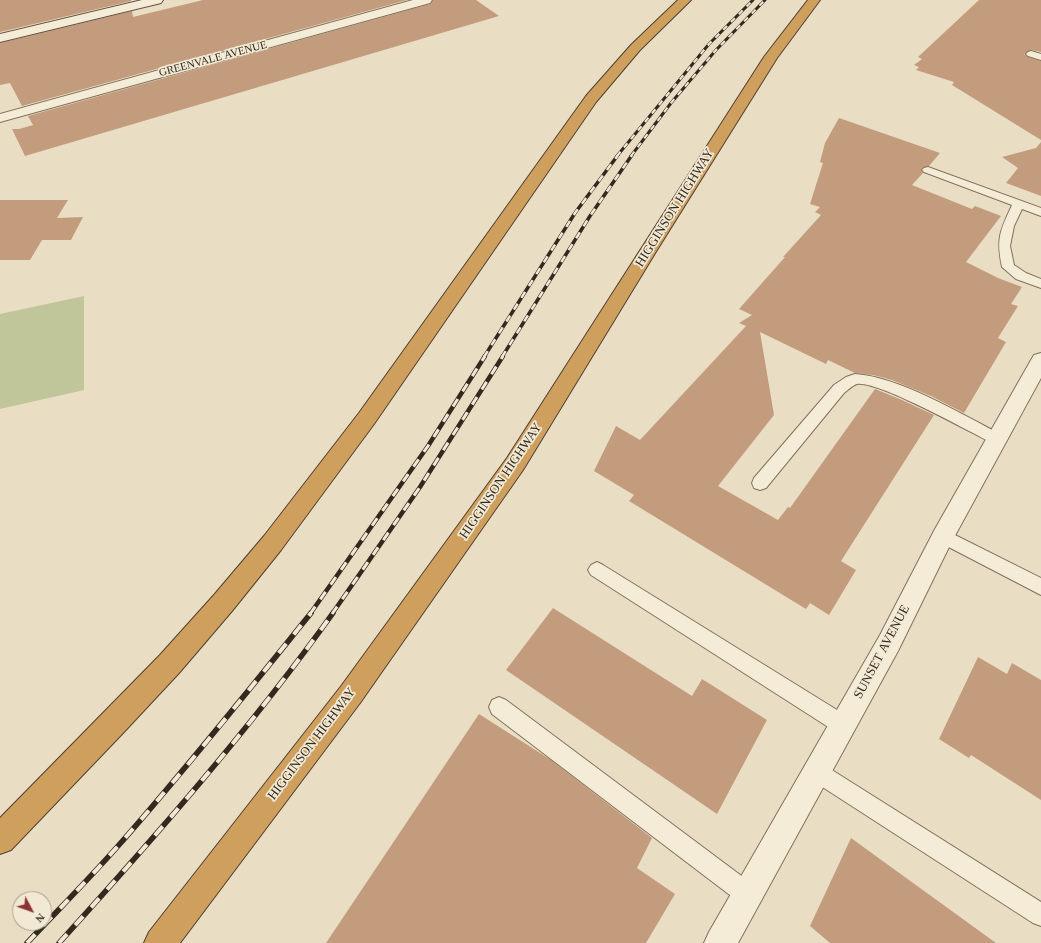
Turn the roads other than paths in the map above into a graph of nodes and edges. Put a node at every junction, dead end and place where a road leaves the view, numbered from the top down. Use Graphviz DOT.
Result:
graph roads {
  1 [pos="157,0"];
  2 [pos="426,0"];
  3 [pos="685,0"];
  4 [pos="814,0"];
  5 [pos="0,38"];
  6 [pos="1031,54"];
  7 [pos="1041,57"];
  8 [pos="0,118"];
  9 [pos="928,170"];
  10 [pos="1018,204"];
  11 [pos="1041,212"];
  12 [pos="1041,284"];
  13 [pos="1041,360"];
  14 [pos="997,439"];
  15 [pos="760,482"];
  16 [pos="943,536"];
  17 [pos="597,570"];
  18 [pos="1041,587"];
  19 [pos="499,707"];
  20 [pos="843,725"];
  21 [pos="818,772"];
  22 [pos="0,839"];
  23 [pos="747,894"];
  24 [pos="1041,915"];
  25 [pos="160,943"];
  26 [pos="720,943"];
  1 -- 5 [label="street"];
  2 -- 8 [label="street, GREENVALE AVENUE"];
  3 -- 22 [label="highway"];
  4 -- 25 [label="highway, HIGGINSON HIGHWAY"];
  6 -- 7 [label="lane"];
  9 -- 10 [label="lane"];
  10 -- 11 [label="lane"];
  10 -- 12 [label="lane"];
  13 -- 14 [label="street, SUNSET AVENUE"];
  14 -- 15 [label="lane"];
  14 -- 16 [label="street, SUNSET AVENUE"];
  16 -- 18 [label="lane"];
  16 -- 20 [label="street, SUNSET AVENUE"];
  17 -- 20 [label="lane"];
  19 -- 23 [label="lane"];
  20 -- 21 [label="street, SUNSET AVENUE"];
  21 -- 23 [label="street, SUNSET AVENUE"];
  21 -- 24 [label="lane"];
  23 -- 26 [label="street, SUNSET AVENUE"];
}
